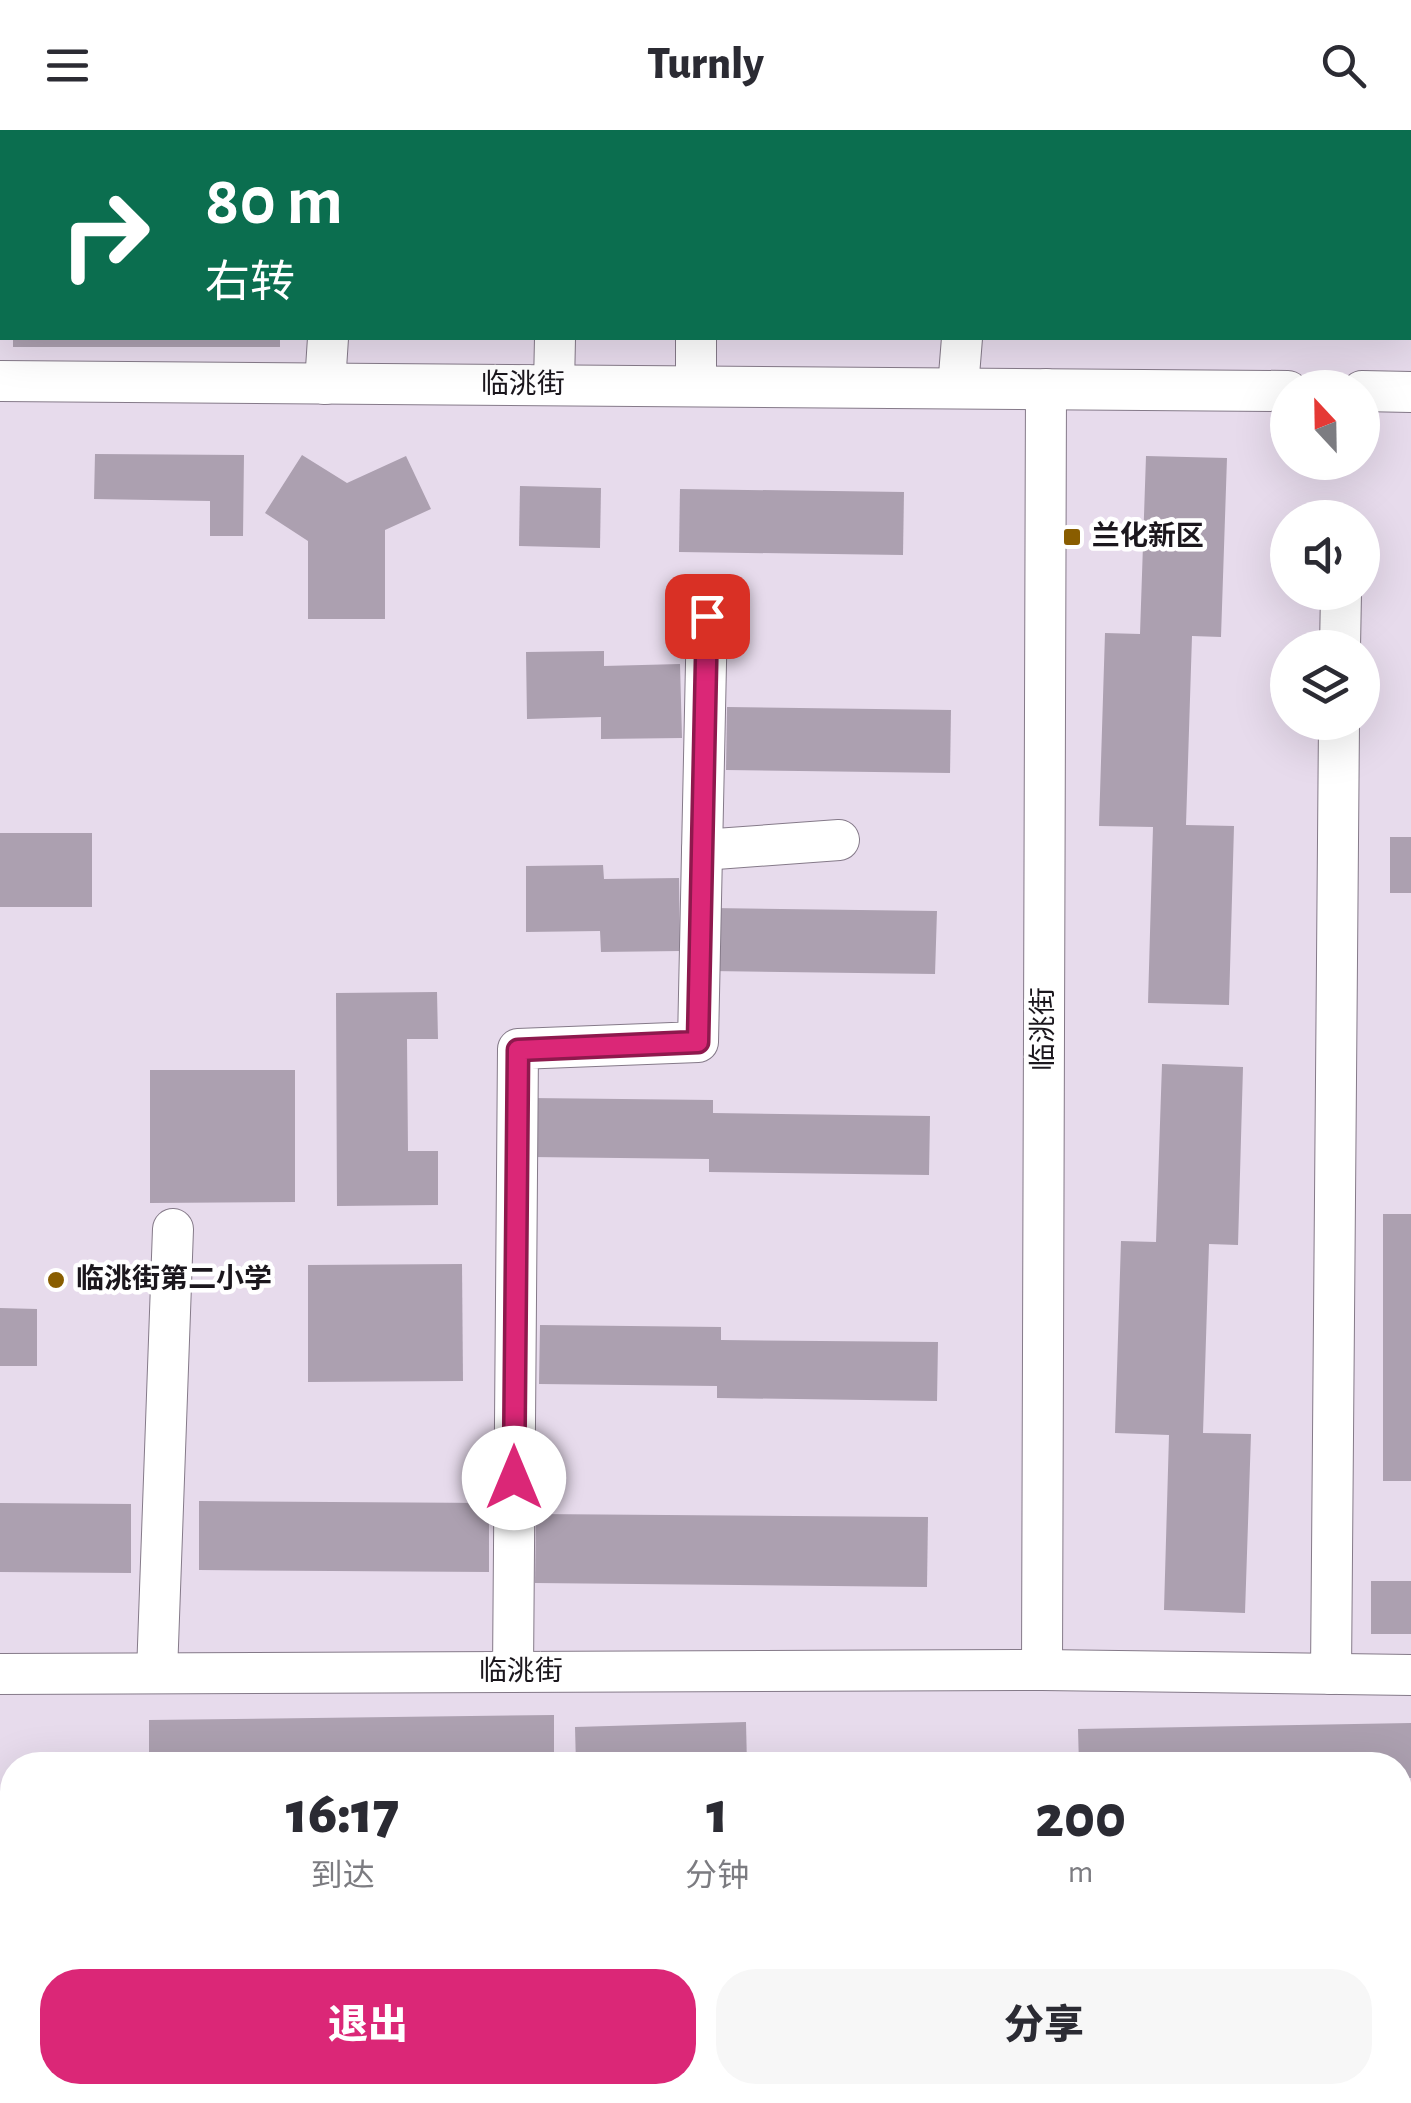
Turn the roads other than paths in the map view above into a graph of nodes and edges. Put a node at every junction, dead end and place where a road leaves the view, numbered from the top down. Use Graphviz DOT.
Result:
graph roads {
  1 [pos="328,340"];
  2 [pos="555,340"];
  3 [pos="696,340"];
  4 [pos="962,340"];
  5 [pos="0,381"];
  6 [pos="325,384"];
  7 [pos="554,385"];
  8 [pos="696,386"];
  9 [pos="958,388"];
  10 [pos="1046,389"];
  11 [pos="1270,391"];
  12 [pos="1380,392"];
  13 [pos="1411,392"];
  14 [pos="707,616"];
  15 [pos="1340,740"];
  16 [pos="840,840"];
  17 [pos="702,850"];
  18 [pos="173,1229"];
  19 [pos="1042,1670"];
  20 [pos="513,1672"];
  21 [pos="157,1673"];
  22 [pos="0,1674"];
  23 [pos="1330,1674"];
  24 [pos="1411,1675"];
  1 -- 6 [label="street"];
  2 -- 7 [label="street"];
  3 -- 8 [label="street"];
  4 -- 9 [label="street"];
  5 -- 6 [label="street, 临洮街"];
  6 -- 7 [label="street, 临洮街"];
  7 -- 8 [label="street, 临洮街"];
  8 -- 9 [label="street, 临洮街"];
  9 -- 10 [label="street, 临洮街"];
  10 -- 11 [label="street, 临洮街"];
  10 -- 19 [label="street, 临洮街"];
  12 -- 13 [label="street"];
  14 -- 17 [label="street"];
  15 -- 23 [label="street"];
  16 -- 17 [label="street"];
  17 -- 20 [label="street"];
  18 -- 21 [label="street"];
  19 -- 20 [label="street, 临洮街"];
  19 -- 23 [label="street, 临洮街"];
  20 -- 21 [label="street, 临洮街"];
  21 -- 22 [label="street, 临洮街"];
  23 -- 24 [label="street, 临洮街"];
}
